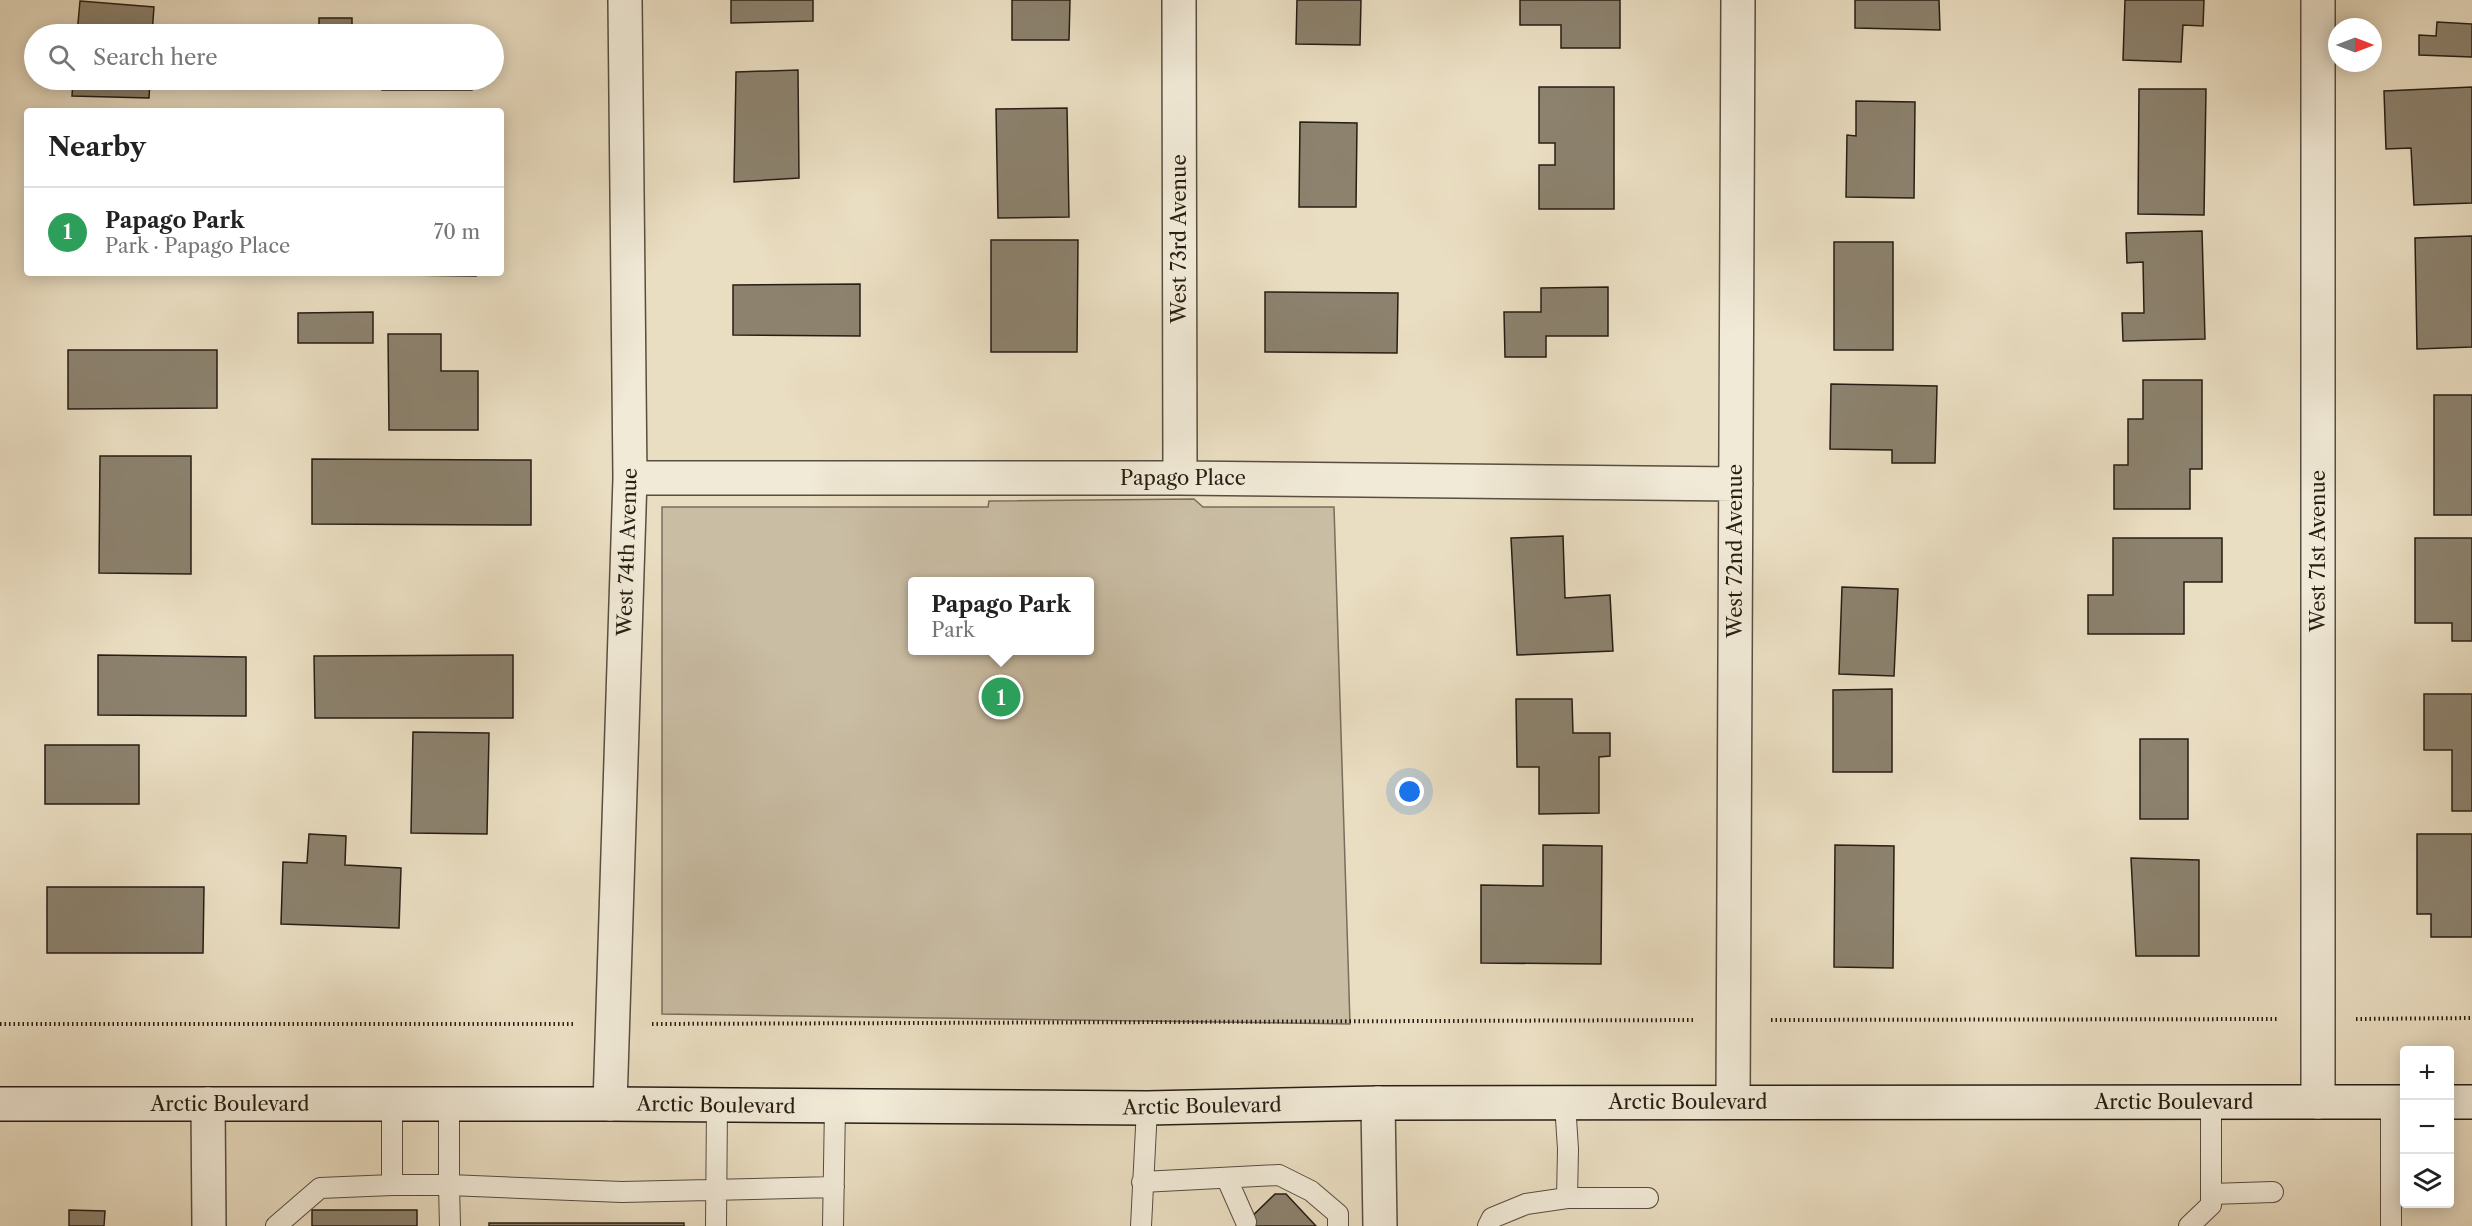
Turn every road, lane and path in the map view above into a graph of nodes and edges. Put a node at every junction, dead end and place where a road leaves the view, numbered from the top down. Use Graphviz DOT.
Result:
graph roads {
  1 [pos="626,0"];
  2 [pos="1179,0"];
  3 [pos="1738,0"];
  4 [pos="2318,0"];
  5 [pos="630,478"];
  6 [pos="1180,478"];
  7 [pos="1736,484"];
  8 [pos="2472,1018"];
  9 [pos="2318,1019"];
  10 [pos="1733,1020"];
  11 [pos="0,1024"];
  12 [pos="612,1024"];
  13 [pos="1378,1102"];
  14 [pos="1565,1102"];
  15 [pos="1733,1102"];
  16 [pos="2211,1102"];
  17 [pos="2318,1102"];
  18 [pos="2398,1102"];
  19 [pos="2454,1102"];
  20 [pos="2472,1102"];
  21 [pos="0,1104"];
  22 [pos="208,1104"];
  23 [pos="392,1104"];
  24 [pos="449,1104"];
  25 [pos="610,1104"];
  26 [pos="717,1105"];
  27 [pos="835,1106"];
  28 [pos="1147,1108"];
  29 [pos="1227,1179"];
  30 [pos="1142,1182"];
  31 [pos="392,1185"];
  32 [pos="449,1185"];
  33 [pos="834,1187"];
  34 [pos="717,1189"];
  35 [pos="2272,1192"];
  36 [pos="2211,1194"];
  37 [pos="1567,1198"];
  38 [pos="1648,1198"];
  39 [pos="1246,1222"];
  40 [pos="209,1226"];
  41 [pos="276,1226"];
  42 [pos="450,1226"];
  43 [pos="716,1226"];
  44 [pos="834,1226"];
  45 [pos="1141,1226"];
  46 [pos="1338,1226"];
  47 [pos="1380,1226"];
  48 [pos="1488,1226"];
  49 [pos="2189,1226"];
  50 [pos="2391,1226"];
  1 -- 5 [label="street, West 74th Avenue"];
  2 -- 6 [label="street, West 73rd Avenue"];
  3 -- 7 [label="street, West 72nd Avenue"];
  4 -- 9 [label="street, West 71st Avenue"];
  5 -- 6 [label="street, Papago Place"];
  5 -- 12 [label="street, West 74th Avenue"];
  6 -- 7 [label="street, Papago Place"];
  7 -- 10 [label="street, West 72nd Avenue"];
  8 -- 9 [label="path"];
  9 -- 10 [label="path"];
  9 -- 17 [label="street, West 71st Avenue"];
  10 -- 12 [label="path"];
  10 -- 15 [label="street, West 72nd Avenue"];
  11 -- 12 [label="path"];
  12 -- 25 [label="street, West 74th Avenue"];
  13 -- 14 [label="street, Arctic Boulevard"];
  13 -- 28 [label="street, Arctic Boulevard"];
  13 -- 47 [label="street"];
  14 -- 15 [label="street, Arctic Boulevard"];
  14 -- 37 [label="lane"];
  15 -- 16 [label="street, Arctic Boulevard"];
  16 -- 17 [label="street, Arctic Boulevard"];
  16 -- 36 [label="lane"];
  17 -- 18 [label="street, Arctic Boulevard"];
  18 -- 50 [label="lane"];
  19 -- 20 [label="street"];
  21 -- 22 [label="street, Arctic Boulevard"];
  22 -- 23 [label="street, Arctic Boulevard"];
  22 -- 40 [label="street"];
  23 -- 24 [label="street, Arctic Boulevard"];
  23 -- 31 [label="lane"];
  24 -- 25 [label="street, Arctic Boulevard"];
  24 -- 32 [label="lane"];
  25 -- 26 [label="street, Arctic Boulevard"];
  26 -- 27 [label="street, Arctic Boulevard"];
  26 -- 34 [label="lane"];
  27 -- 28 [label="street, Arctic Boulevard"];
  27 -- 33 [label="lane"];
  28 -- 30 [label="lane"];
  29 -- 30 [label="lane"];
  29 -- 39 [label="lane"];
  29 -- 46 [label="lane"];
  30 -- 45 [label="lane"];
  31 -- 32 [label="lane"];
  31 -- 41 [label="lane"];
  32 -- 34 [label="lane"];
  32 -- 42 [label="lane"];
  33 -- 34 [label="lane"];
  33 -- 44 [label="lane"];
  34 -- 43 [label="lane"];
  35 -- 36 [label="lane"];
  36 -- 49 [label="lane"];
  37 -- 38 [label="lane"];
  37 -- 48 [label="lane"];
}
